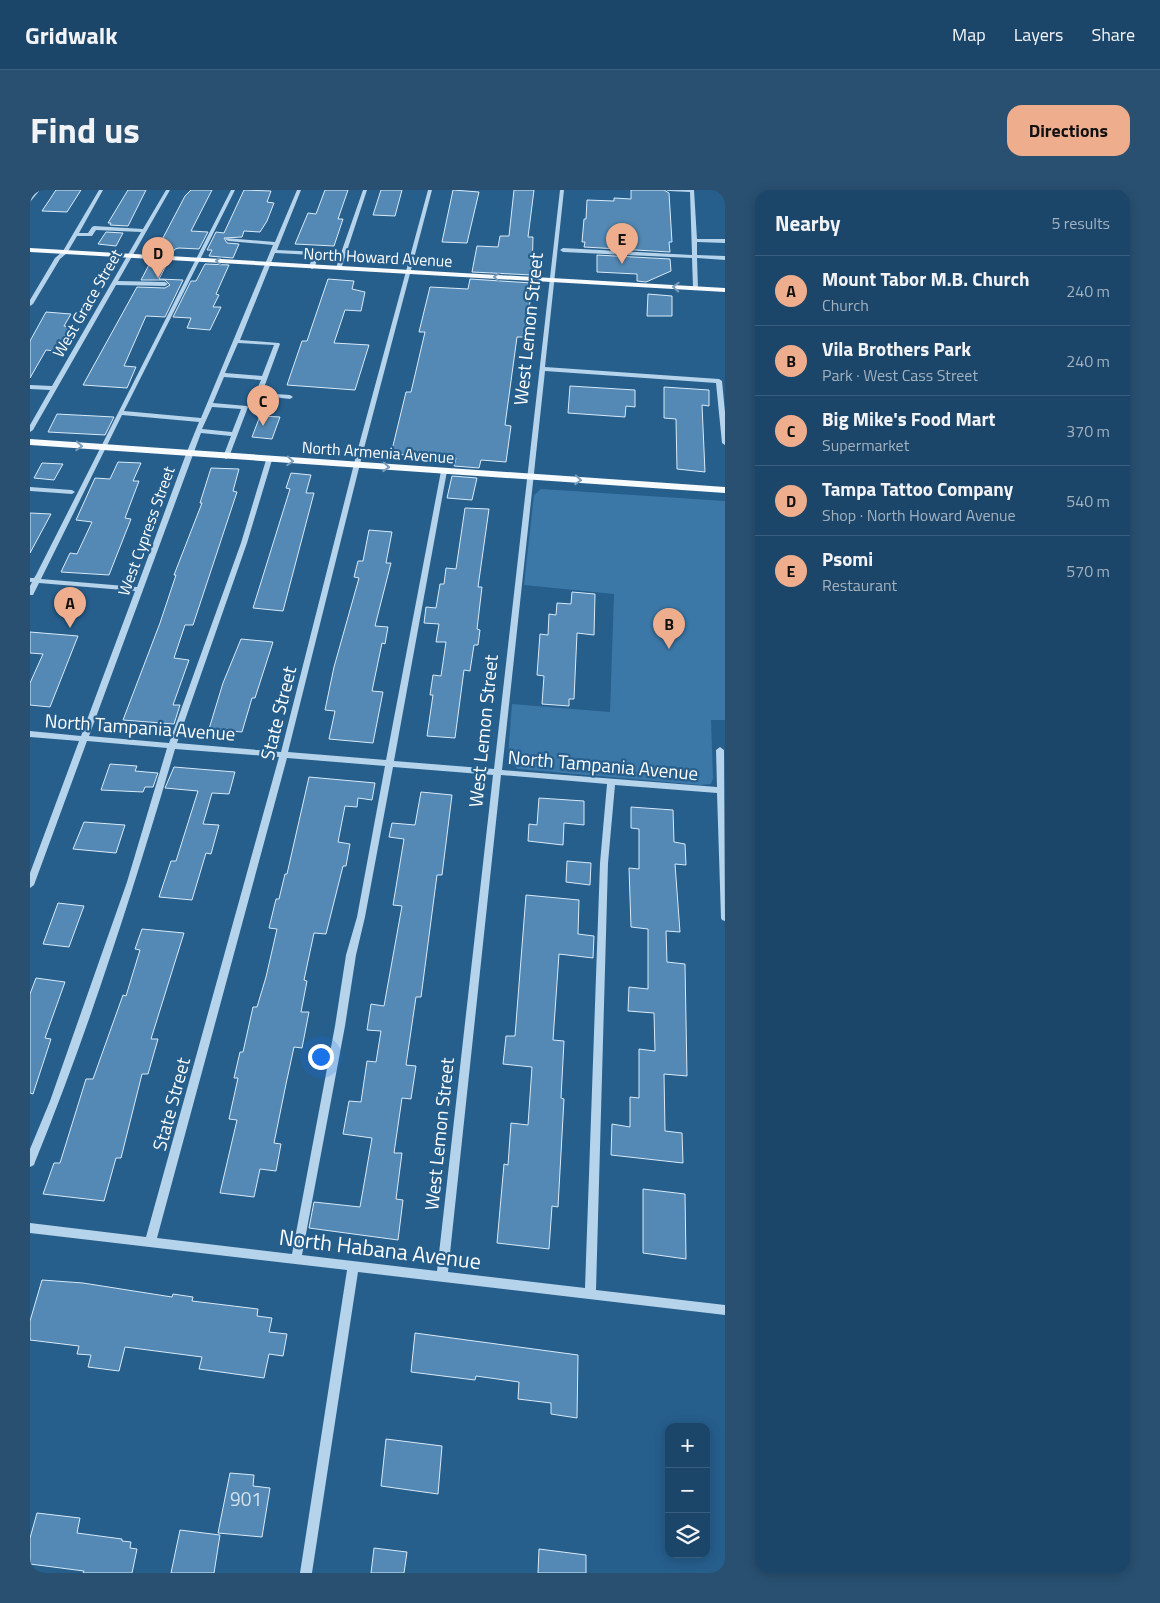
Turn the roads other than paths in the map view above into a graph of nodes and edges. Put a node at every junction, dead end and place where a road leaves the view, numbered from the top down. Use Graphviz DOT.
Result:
graph roads {
  1 [pos="38,190"];
  2 [pos="101,190"];
  3 [pos="168,190"];
  4 [pos="233,190"];
  5 [pos="299,190"];
  6 [pos="365,190"];
  7 [pos="430,190"];
  8 [pos="562,190"];
  9 [pos="668,190"];
  10 [pos="692,191"];
  11 [pos="30,201"];
  12 [pos="144,230"];
  13 [pos="75,234"];
  14 [pos="228,239"];
  15 [pos="694,240"];
  16 [pos="725,241"];
  17 [pos="276,244"];
  18 [pos="30,250"];
  19 [pos="563,250"];
  20 [pos="274,251"];
  21 [pos="591,251"];
  22 [pos="65,252"];
  23 [pos="316,253"];
  24 [pos="343,255"];
  25 [pos="130,256"];
  26 [pos="695,256"];
  27 [pos="725,258"];
  28 [pos="200,260"];
  29 [pos="268,264"];
  30 [pos="312,267"];
  31 [pos="339,268"];
  32 [pos="409,272"];
  33 [pos="551,280"];
  34 [pos="115,283"];
  35 [pos="165,284"];
  36 [pos="696,288"];
  37 [pos="725,290"];
  38 [pos="30,304"];
  39 [pos="236,341"];
  40 [pos="543,370"];
  41 [pos="222,375"];
  42 [pos="264,378"];
  43 [pos="30,387"];
  44 [pos="54,388"];
  45 [pos="290,396"];
  46 [pos="210,404"];
  47 [pos="121,413"];
  48 [pos="203,420"];
  49 [pos="30,430"];
  50 [pos="198,431"];
  51 [pos="235,434"];
  52 [pos="30,442"];
  53 [pos="725,443"];
  54 [pos="103,448"];
  55 [pos="189,454"];
  56 [pos="226,457"];
  57 [pos="270,460"];
  58 [pos="356,465"];
  59 [pos="444,471"];
  60 [pos="530,476"];
  61 [pos="30,489"];
  62 [pos="725,490"];
  63 [pos="72,492"];
  64 [pos="33,580"];
  65 [pos="139,588"];
  66 [pos="30,593"];
  67 [pos="30,734"];
  68 [pos="82,739"];
  69 [pos="172,746"];
  70 [pos="720,750"];
  71 [pos="284,754"];
  72 [pos="388,763"];
  73 [pos="498,772"];
  74 [pos="611,782"];
  75 [pos="722,791"];
  76 [pos="30,885"];
  77 [pos="725,918"];
  78 [pos="30,1162"];
  79 [pos="30,1228"];
  80 [pos="150,1243"];
  81 [pos="296,1259"];
  82 [pos="353,1266"];
  83 [pos="442,1277"];
  84 [pos="590,1294"];
  85 [pos="725,1310"];
  86 [pos="306,1573"];
  1 -- 11 [label="street"];
  2 -- 13 [label="street"];
  3 -- 12 [label="street, West Grace Street"];
  4 -- 28 [label="street"];
  5 -- 17 [label="street, West Cypress Street"];
  6 -- 24 [label="street"];
  7 -- 32 [label="street, State Street"];
  8 -- 33 [label="street, West Lemon Street"];
  9 -- 10 [label="street"];
  10 -- 15 [label="street"];
  12 -- 13 [label="street"];
  12 -- 25 [label="street, West Grace Street"];
  13 -- 22 [label="street"];
  14 -- 17 [label="street"];
  15 -- 16 [label="street"];
  15 -- 26 [label="street"];
  17 -- 20 [label="street, West Cypress Street"];
  18 -- 22 [label="main road, North Howard Avenue"];
  19 -- 21 [label="street"];
  20 -- 23 [label="street"];
  20 -- 29 [label="street, West Cypress Street"];
  21 -- 26 [label="street"];
  22 -- 25 [label="main road, North Howard Avenue"];
  22 -- 38 [label="street"];
  23 -- 24 [label="street"];
  23 -- 30 [label="street"];
  24 -- 31 [label="street"];
  25 -- 28 [label="main road, North Howard Avenue"];
  25 -- 34 [label="street, West Grace Street"];
  26 -- 27 [label="street"];
  26 -- 36 [label="street"];
  29 -- 28 [label="main road, North Howard Avenue, one-way"];
  28 -- 47 [label="street"];
  29 -- 30 [label="main road, North Howard Avenue"];
  29 -- 39 [label="street, West Cypress Street"];
  30 -- 31 [label="main road, North Howard Avenue"];
  31 -- 32 [label="main road, North Howard Avenue"];
  33 -- 32 [label="main road, North Howard Avenue, one-way"];
  32 -- 58 [label="street, State Street"];
  36 -- 33 [label="main road, North Howard Avenue, one-way"];
  33 -- 40 [label="street, West Lemon Street"];
  34 -- 35 [label="street"];
  34 -- 44 [label="street, West Grace Street"];
  36 -- 37 [label="main road, North Howard Avenue"];
  39 -- 41 [label="street, West Cypress Street"];
  39 -- 42 [label="street"];
  40 -- 53 [label="street"];
  40 -- 60 [label="street, West Lemon Street"];
  41 -- 42 [label="street"];
  41 -- 46 [label="street, West Cypress Street"];
  42 -- 45 [label="street"];
  43 -- 44 [label="street"];
  44 -- 49 [label="street, West Grace Street"];
  46 -- 48 [label="street, West Cypress Street"];
  46 -- 51 [label="street"];
  47 -- 48 [label="street"];
  47 -- 54 [label="street"];
  48 -- 50 [label="street, West Cypress Street"];
  50 -- 51 [label="street"];
  50 -- 55 [label="street, West Cypress Street"];
  51 -- 56 [label="street"];
  52 -- 54 [label="main road, North Armenia Avenue, one-way"];
  54 -- 55 [label="main road, North Armenia Avenue"];
  54 -- 64 [label="street"];
  55 -- 56 [label="main road, North Armenia Avenue"];
  55 -- 65 [label="street, West Cypress Street"];
  56 -- 57 [label="main road, North Armenia Avenue"];
  57 -- 58 [label="main road, North Armenia Avenue, one-way"];
  57 -- 69 [label="street"];
  58 -- 59 [label="main road, North Armenia Avenue, one-way"];
  58 -- 71 [label="street, State Street"];
  59 -- 60 [label="main road, North Armenia Avenue"];
  59 -- 72 [label="street"];
  60 -- 62 [label="main road, North Armenia Avenue, one-way"];
  60 -- 73 [label="street, West Lemon Street"];
  61 -- 63 [label="street"];
  64 -- 65 [label="street"];
  64 -- 66 [label="street"];
  65 -- 68 [label="street, West Cypress Street"];
  67 -- 68 [label="street, North Tampania Avenue"];
  68 -- 69 [label="street, North Tampania Avenue"];
  68 -- 76 [label="street, West Cypress Street"];
  69 -- 71 [label="street, North Tampania Avenue"];
  69 -- 78 [label="street"];
  70 -- 75 [label="street"];
  71 -- 72 [label="street, North Tampania Avenue"];
  71 -- 80 [label="street, State Street"];
  72 -- 73 [label="street, North Tampania Avenue"];
  72 -- 81 [label="street"];
  73 -- 74 [label="street, North Tampania Avenue"];
  73 -- 83 [label="street, West Lemon Street"];
  74 -- 75 [label="street, North Tampania Avenue"];
  74 -- 84 [label="street"];
  75 -- 77 [label="street"];
  79 -- 80 [label="street, North Habana Avenue"];
  80 -- 81 [label="street, North Habana Avenue"];
  81 -- 82 [label="street, North Habana Avenue"];
  82 -- 83 [label="street, North Habana Avenue"];
  82 -- 86 [label="street"];
  83 -- 84 [label="street, North Habana Avenue"];
  84 -- 85 [label="street, North Habana Avenue"];
}
